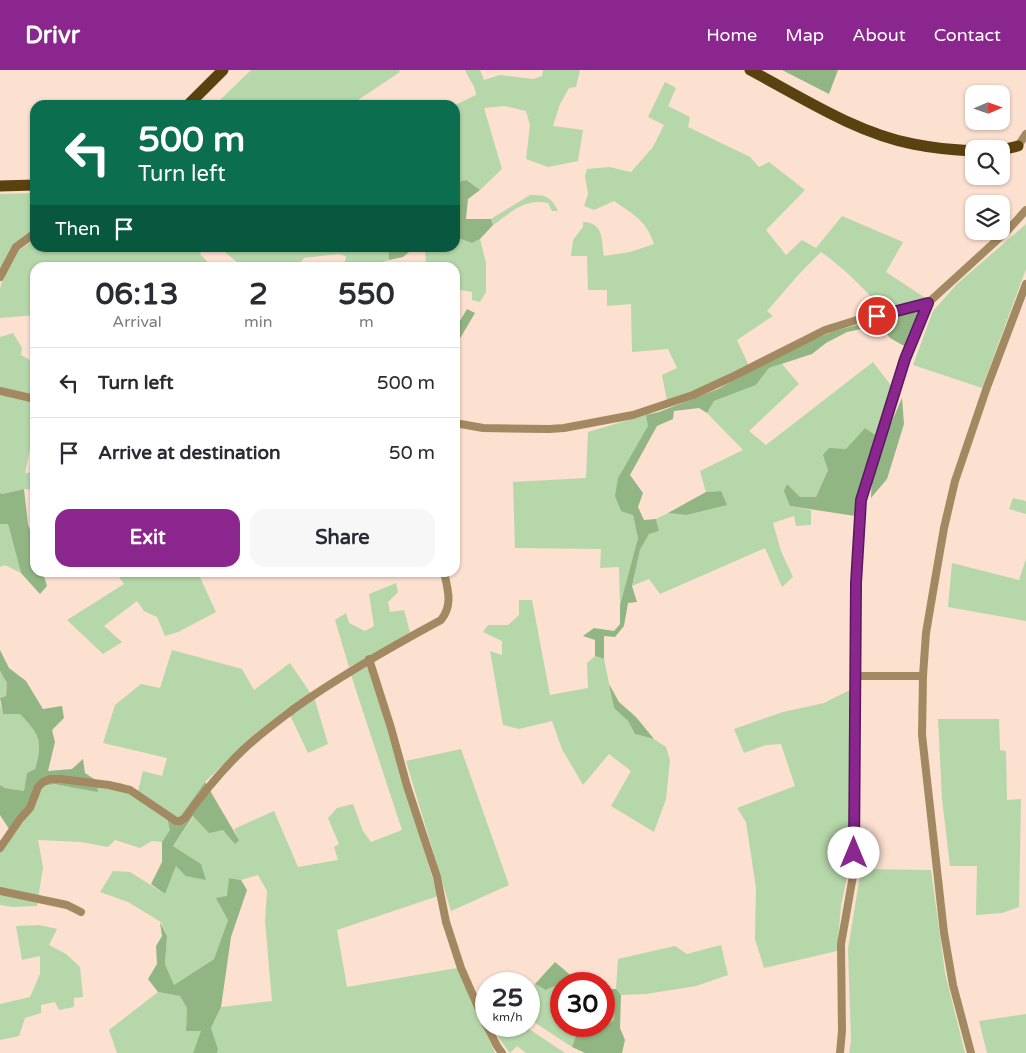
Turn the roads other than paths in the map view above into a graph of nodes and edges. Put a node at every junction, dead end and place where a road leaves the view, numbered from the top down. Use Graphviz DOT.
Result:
graph roads {
  1 [pos="223,70"];
  2 [pos="750,70"];
  3 [pos="193,100"];
  4 [pos="1026,134"];
  5 [pos="1018,146"];
  6 [pos="1010,148"];
  7 [pos="965,150"];
  8 [pos="30,185"];
  9 [pos="0,186"];
  10 [pos="1026,210"];
  11 [pos="30,237"];
  12 [pos="0,277"];
  13 [pos="1026,284"];
  14 [pos="928,303"];
  15 [pos="0,391"];
  16 [pos="30,398"];
  17 [pos="460,424"];
  18 [pos="445,577"];
  19 [pos="369,659"];
  20 [pos="856,676"];
  21 [pos="923,676"];
  22 [pos="0,848"];
  23 [pos="0,891"];
  24 [pos="80,912"];
  25 [pos="475,998"];
  26 [pos="493,1037"];
  27 [pos="502,1053"];
  28 [pos="840,1053"];
  29 [pos="971,1053"];
  1 -- 3 [label="main road"];
  2 -- 7 [label="main road"];
  4 -- 5 [label="street"];
  5 -- 6 [label="main road"];
  8 -- 9 [label="main road"];
  10 -- 14 [label="street"];
  11 -- 12 [label="street"];
  13 -- 21 [label="street"];
  14 -- 17 [label="street"];
  14 -- 20 [label="street"];
  15 -- 16 [label="street"];
  18 -- 19 [label="street"];
  19 -- 22 [label="street"];
  19 -- 25 [label="street"];
  20 -- 21 [label="street"];
  20 -- 28 [label="street"];
  21 -- 29 [label="street"];
  23 -- 24 [label="street"];
  26 -- 27 [label="street"];
}
